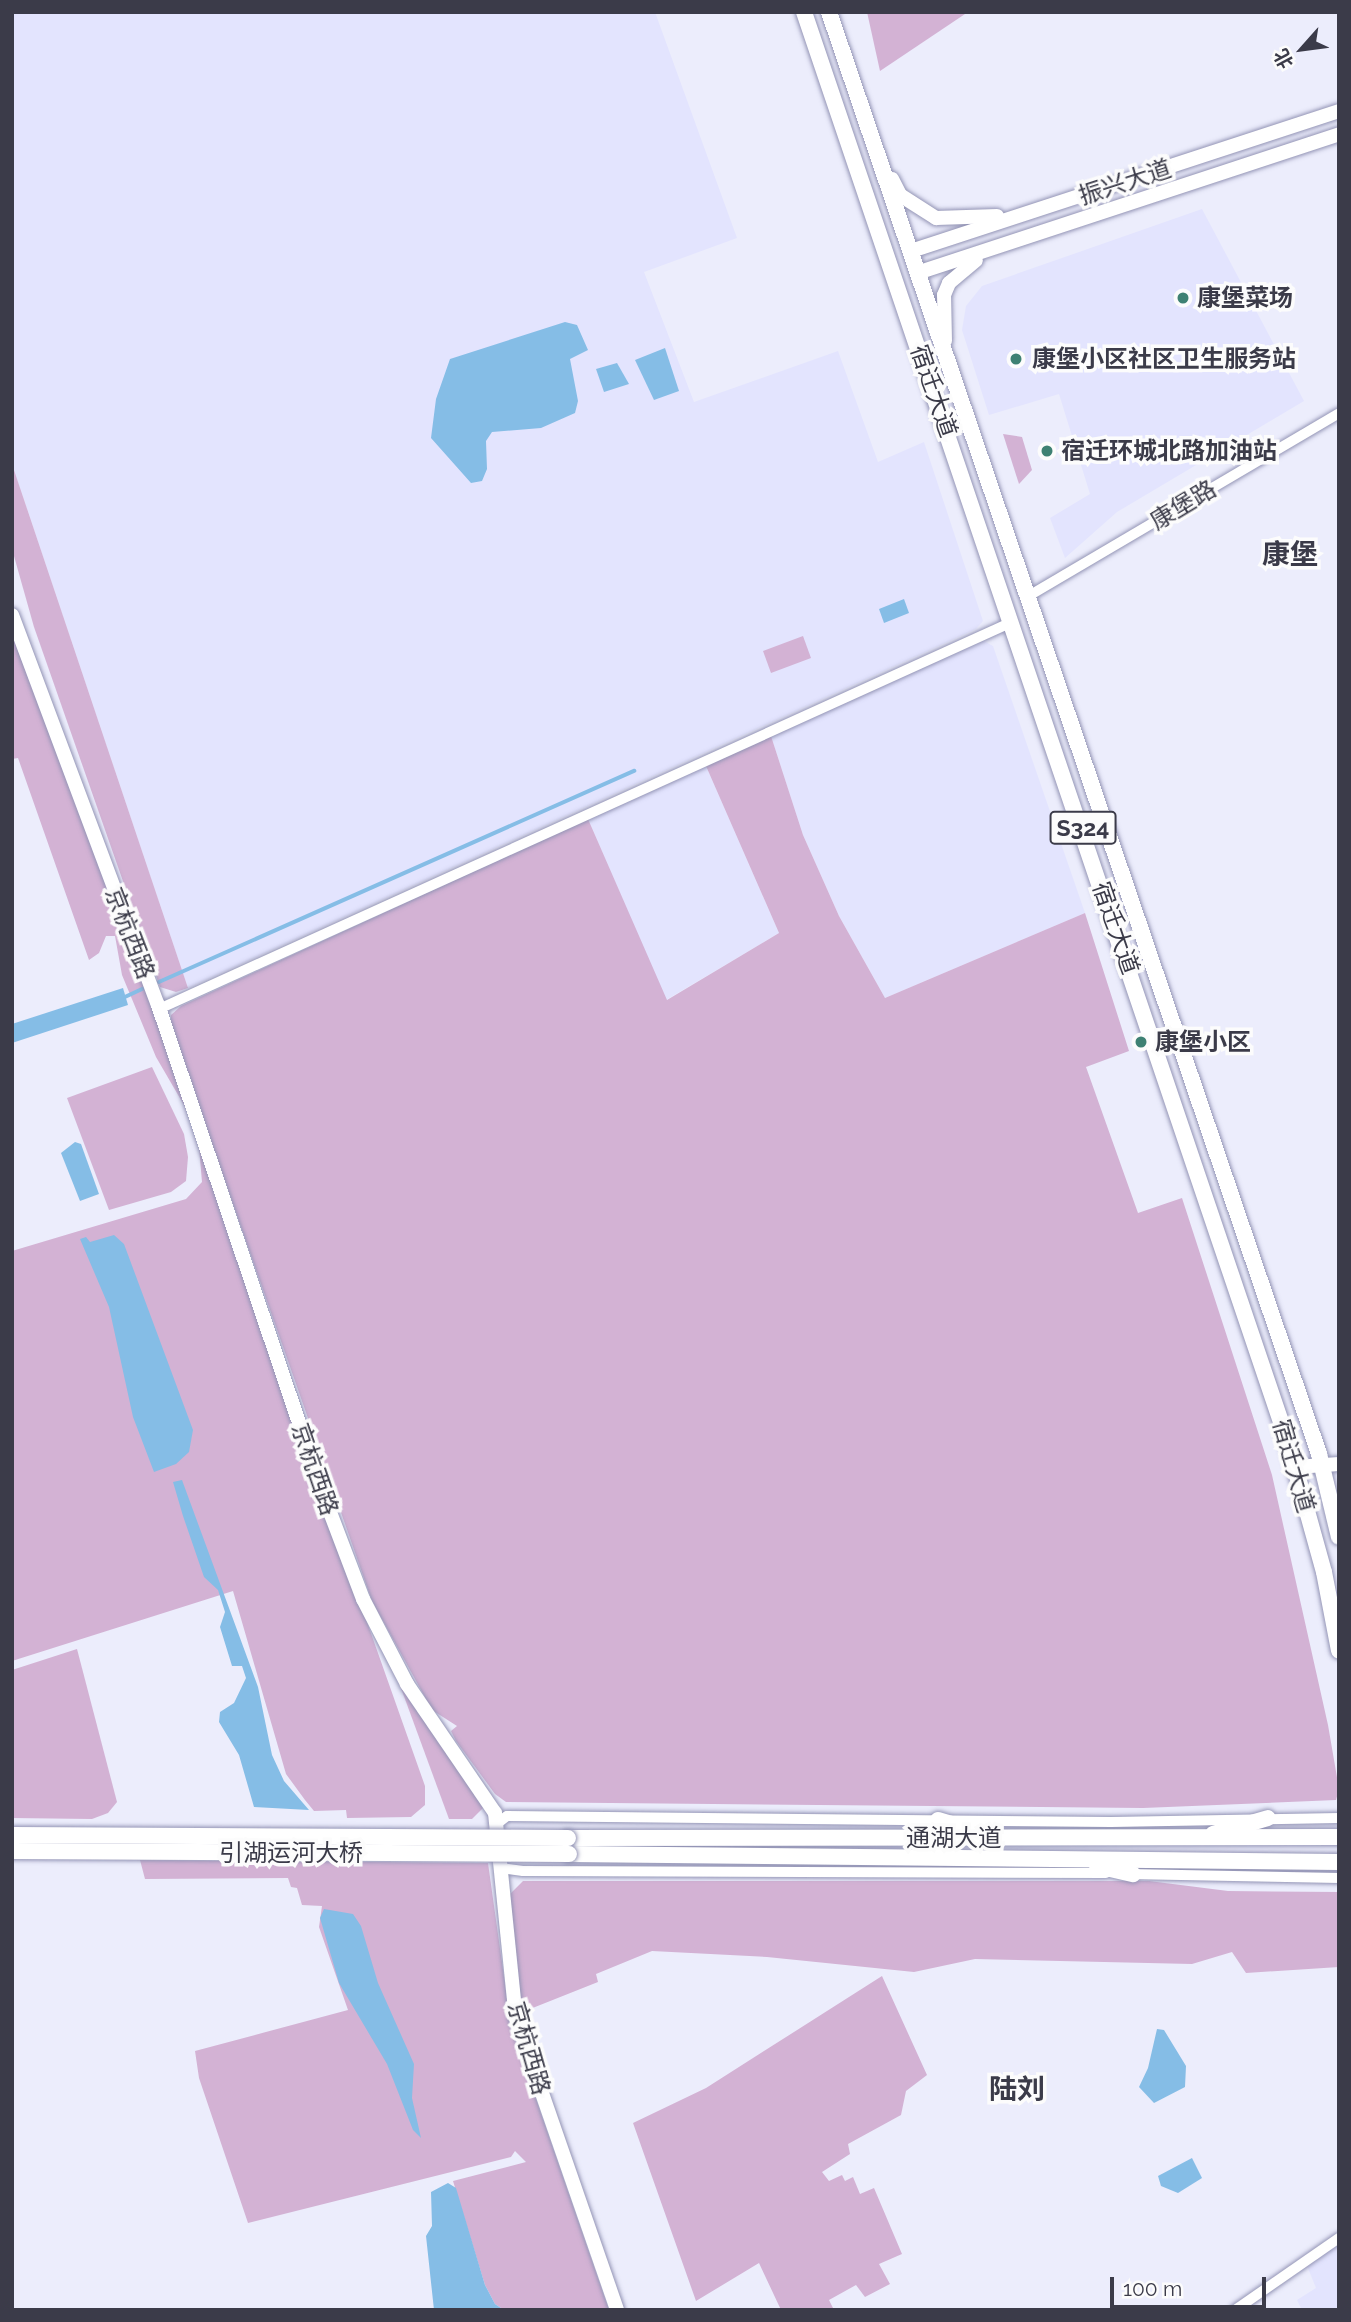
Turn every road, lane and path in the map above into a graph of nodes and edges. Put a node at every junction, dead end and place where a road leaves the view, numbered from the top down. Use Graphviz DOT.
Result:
graph roads {
  1 [pos="804,12"];
  2 [pos="829,12"];
  3 [pos="1339,102"];
  4 [pos="1339,111"];
  5 [pos="1317,118"];
  6 [pos="1336,135"];
  7 [pos="873,141"];
  8 [pos="1040,210"];
  9 [pos="1042,232"];
  10 [pos="911,251"];
  11 [pos="917,273"];
  12 [pos="956,386"];
  13 [pos="1339,413"];
  14 [pos="1027,597"];
  15 [pos="12,615"];
  16 [pos="1012,622"];
  17 [pos="159,1009"];
  18 [pos="1321,1464"];
  19 [pos="1339,1464"];
  20 [pos="1296,1467"];
  21 [pos="1339,1537"];
  22 [pos="1339,1651"];
  23 [pos="1268,1818"];
  24 [pos="1339,1818"];
  25 [pos="938,1820"];
  26 [pos="498,1823"];
  27 [pos="12,1835"];
  28 [pos="1002,1838"];
  29 [pos="1203,1838"];
  30 [pos="1288,1838"];
  31 [pos="1339,1838"];
  32 [pos="569,1846"];
  33 [pos="12,1851"];
  34 [pos="1071,1859"];
  35 [pos="1288,1861"];
  36 [pos="1339,1861"];
  37 [pos="501,1868"];
  38 [pos="1133,1874"];
  39 [pos="1339,1878"];
  40 [pos="1339,2238"];
  41 [pos="617,2310"];
  42 [pos="1235,2310"];
  1 -- 16 [label="main road, 宿迁大道 / S324"];
  2 -- 7 [label="main road, 宿迁大道 / S324"];
  3 -- 5 [label="main road"];
  4 -- 5 [label="main road, 振兴大道"];
  5 -- 8 [label="main road, 振兴大道"];
  6 -- 9 [label="main road, 振兴大道"];
  7 -- 8 [label="main road"];
  7 -- 10 [label="main road, 宿迁大道 / S324"];
  8 -- 10 [label="main road, 振兴大道"];
  9 -- 11 [label="main road, 振兴大道"];
  9 -- 12 [label="main road"];
  10 -- 11 [label="main road, 宿迁大道 / S324"];
  11 -- 12 [label="main road, 宿迁大道 / S324"];
  12 -- 14 [label="main road, 宿迁大道 / S324"];
  13 -- 14 [label="street, 康堡路"];
  14 -- 18 [label="main road, 宿迁大道 / S324"];
  15 -- 17 [label="main road, 京杭西路"];
  16 -- 17 [label="street"];
  16 -- 20 [label="main road, 宿迁大道 / S324"];
  17 -- 26 [label="main road, 京杭西路"];
  18 -- 19 [label="main road"];
  18 -- 20 [label="main road"];
  18 -- 21 [label="main road, 宿迁大道 / S324"];
  20 -- 22 [label="main road, 宿迁大道 / S324"];
  23 -- 24 [label="street"];
  23 -- 25 [label="street"];
  23 -- 29 [label="main road"];
  25 -- 26 [label="street"];
  25 -- 28 [label="main road"];
  26 -- 37 [label="main road, 京杭西路"];
  27 -- 32 [label="main road, 引湖运河大桥, bridge"];
  28 -- 29 [label="main road, 通湖大道"];
  28 -- 32 [label="main road, 通湖大道"];
  29 -- 30 [label="main road, 通湖大道"];
  30 -- 31 [label="main road, 通湖大道"];
  30 -- 35 [label="main road"];
  32 -- 33 [label="main road, 引湖运河大桥, bridge"];
  32 -- 34 [label="main road, 通湖大道"];
  34 -- 35 [label="main road, 通湖大道"];
  34 -- 38 [label="main road"];
  35 -- 36 [label="main road, 通湖大道"];
  37 -- 38 [label="street"];
  37 -- 41 [label="main road, 京杭西路"];
  38 -- 39 [label="street"];
  40 -- 42 [label="street"];
}
